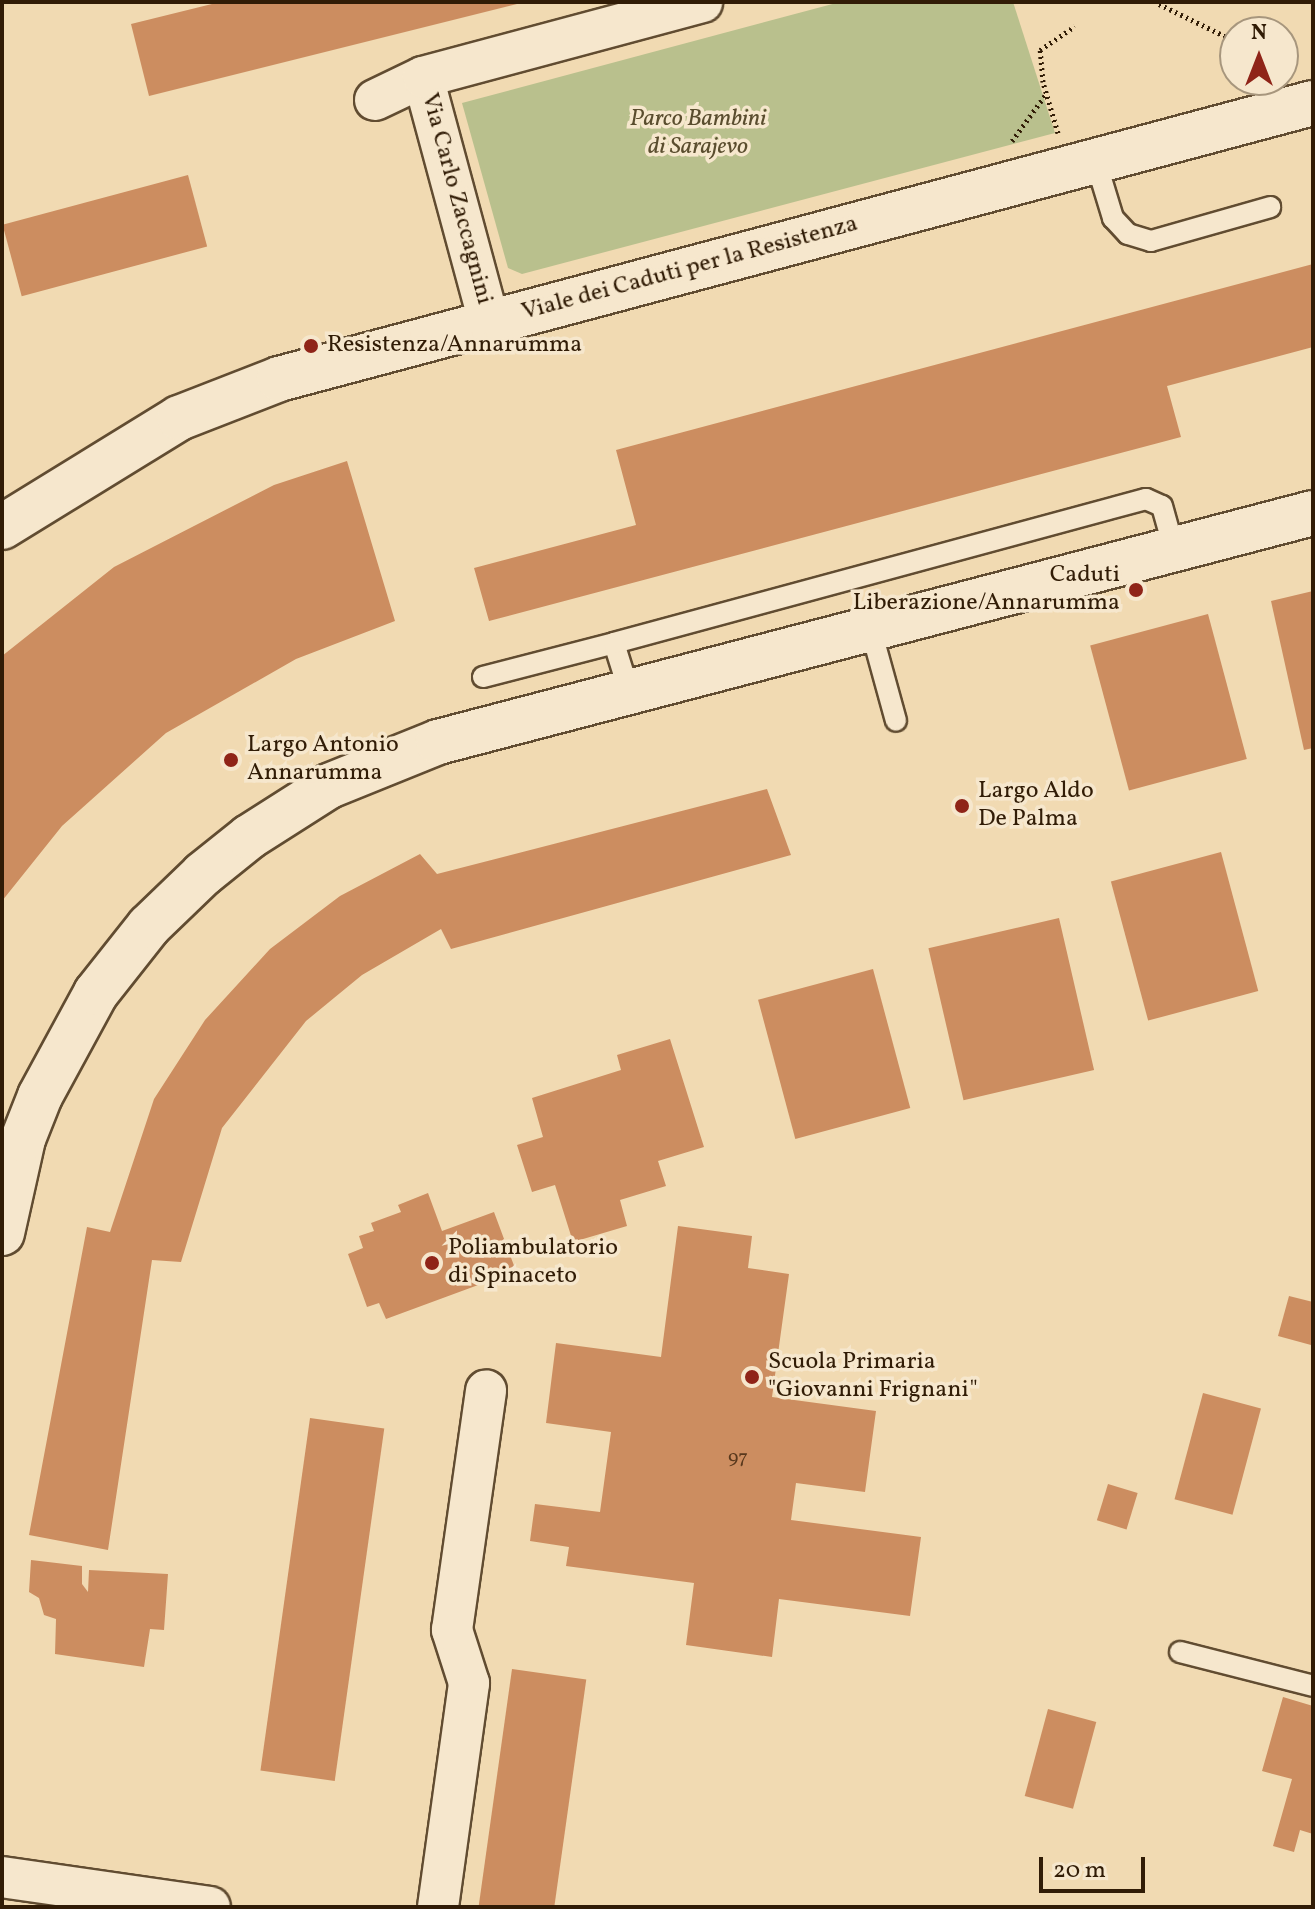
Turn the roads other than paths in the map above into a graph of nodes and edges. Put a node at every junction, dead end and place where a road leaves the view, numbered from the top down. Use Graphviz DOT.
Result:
graph roads {
  1 [pos="702,2"];
  2 [pos="423,77"];
  3 [pos="375,100"];
  4 [pos="1313,103"];
  5 [pos="1096,162"];
  6 [pos="1270,207"];
  7 [pos="489,321"];
  8 [pos="1313,513"];
  9 [pos="4,524"];
  10 [pos="1174,549"];
  11 [pos="871,630"];
  12 [pos="614,643"];
  13 [pos="483,677"];
  14 [pos="629,691"];
  15 [pos="896,721"];
  16 [pos="2,1233"];
  17 [pos="486,1390"];
  18 [pos="1180,1652"];
  19 [pos="1313,1686"];
  20 [pos="9,1878"];
  21 [pos="210,1907"];
  22 [pos="438,1907"];
  1 -- 2 [label="street, Via Carlo Zaccagnini"];
  2 -- 3 [label="street, Via Carlo Zaccagnini"];
  2 -- 7 [label="street, Via Carlo Zaccagnini"];
  4 -- 5 [label="street, Viale dei Caduti per la Resistenza"];
  5 -- 6 [label="lane"];
  5 -- 7 [label="street, Viale dei Caduti per la Resistenza"];
  7 -- 9 [label="street, Viale dei Caduti per la Resistenza"];
  8 -- 10 [label="street"];
  10 -- 11 [label="street"];
  10 -- 12 [label="lane"];
  11 -- 14 [label="street"];
  11 -- 15 [label="lane"];
  12 -- 13 [label="lane"];
  12 -- 14 [label="lane"];
  14 -- 16 [label="street"];
  17 -- 22 [label="street"];
  18 -- 19 [label="lane"];
  20 -- 21 [label="street"];
}
